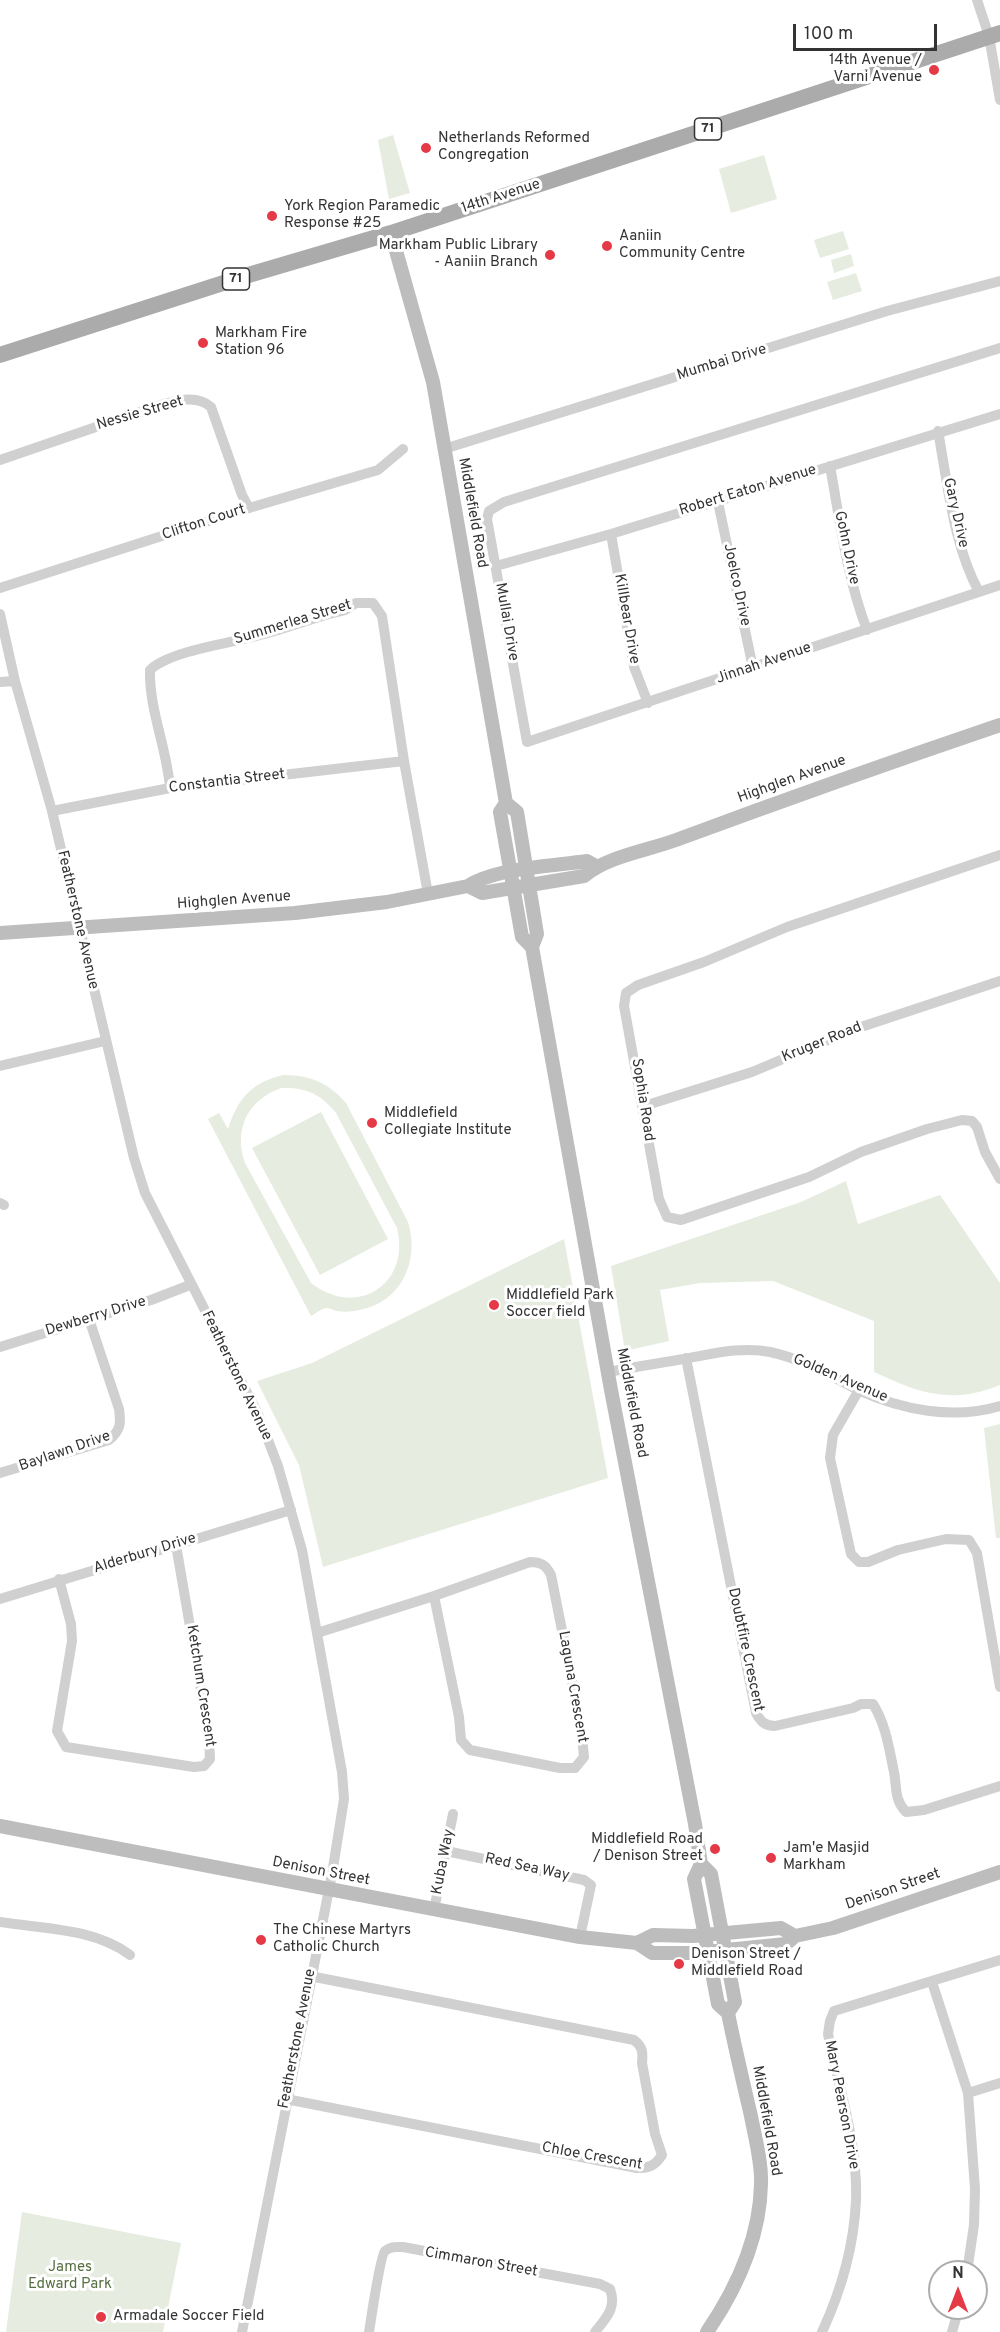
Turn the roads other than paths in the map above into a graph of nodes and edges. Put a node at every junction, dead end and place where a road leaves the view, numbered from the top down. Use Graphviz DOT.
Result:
graph roads {
  1 [pos="977,0"];
  2 [pos="994,34"];
  3 [pos="1000,99"];
  4 [pos="391,233"];
  5 [pos="1000,281"];
  6 [pos="1000,348"];
  7 [pos="0,356"];
  8 [pos="1000,414"];
  9 [pos="938,431"];
  10 [pos="403,449"];
  11 [pos="444,449"];
  12 [pos="0,460"];
  13 [pos="830,466"];
  14 [pos="718,502"];
  15 [pos="249,508"];
  16 [pos="611,534"];
  17 [pos="496,566"];
  18 [pos="1000,585"];
  19 [pos="0,588"];
  20 [pos="979,592"];
  21 [pos="0,614"];
  22 [pos="867,630"];
  23 [pos="753,668"];
  24 [pos="15,681"];
  25 [pos="0,682"];
  26 [pos="648,703"];
  27 [pos="1000,725"];
  28 [pos="527,742"];
  29 [pos="404,760"];
  30 [pos="170,788"];
  31 [pos="506,803"];
  32 [pos="52,811"];
  33 [pos="1000,855"];
  34 [pos="596,866"];
  35 [pos="526,870"];
  36 [pos="510,872"];
  37 [pos="468,886"];
  38 [pos="528,887"];
  39 [pos="513,889"];
  40 [pos="428,894"];
  41 [pos="80,928"];
  42 [pos="0,933"];
  43 [pos="532,947"];
  44 [pos="1000,981"];
  45 [pos="105,1041"];
  46 [pos="0,1066"];
  47 [pos="644,1106"];
  48 [pos="1000,1179"];
  49 [pos="190,1285"];
  50 [pos="89,1319"];
  51 [pos="0,1347"];
  52 [pos="686,1358"];
  53 [pos="608,1372"];
  54 [pos="859,1390"];
  55 [pos="1000,1406"];
  56 [pos="0,1473"];
  57 [pos="291,1510"];
  58 [pos="176,1545"];
  59 [pos="59,1579"];
  60 [pos="434,1596"];
  61 [pos="0,1599"];
  62 [pos="317,1633"];
  63 [pos="1000,1687"];
  64 [pos="1000,1786"];
  65 [pos="453,1814"];
  66 [pos="0,1826"];
  67 [pos="446,1851"];
  68 [pos="701,1864"];
  69 [pos="1000,1872"];
  70 [pos="328,1890"];
  71 [pos="434,1910"];
  72 [pos="0,1922"];
  73 [pos="723,1933"];
  74 [pos="705,1935"];
  75 [pos="795,1936"];
  76 [pos="580,1937"];
  77 [pos="637,1943"];
  78 [pos="726,1950"];
  79 [pos="708,1952"];
  80 [pos="130,1955"];
  81 [pos="1000,1960"];
  82 [pos="310,1976"];
  83 [pos="932,1982"];
  84 [pos="728,2013"];
  85 [pos="1000,2083"];
  86 [pos="969,2093"];
  87 [pos="286,2099"];
  88 [pos="969,2260"];
  89 [pos="242,2332"];
  90 [pos="369,2332"];
  91 [pos="595,2332"];
  92 [pos="707,2332"];
  93 [pos="822,2332"];
  1 -- 2 [label="street"];
  2 -- 3 [label="street"];
  2 -- 4 [label="main road, 14th Avenue / 71"];
  4 -- 7 [label="main road, 14th Avenue / 71"];
  4 -- 11 [label="main road, Middlefield Road"];
  5 -- 11 [label="street, Mumbai Drive"];
  6 -- 17 [label="street, Mullai Drive"];
  8 -- 9 [label="street, Robert Eaton Avenue"];
  9 -- 13 [label="street, Robert Eaton Avenue"];
  9 -- 20 [label="street, Gary Drive"];
  10 -- 15 [label="street, Clifton Court"];
  11 -- 31 [label="main road, Middlefield Road"];
  12 -- 15 [label="street, Nessie Street"];
  13 -- 14 [label="street, Robert Eaton Avenue"];
  13 -- 22 [label="street, Gohn Drive"];
  14 -- 16 [label="street, Robert Eaton Avenue"];
  14 -- 23 [label="street, Joelco Drive"];
  15 -- 19 [label="street, Clifton Court"];
  16 -- 17 [label="street, Robert Eaton Avenue"];
  16 -- 26 [label="street, Killbear Drive"];
  17 -- 28 [label="street, Mullai Drive"];
  18 -- 20 [label="street, Jinnah Avenue"];
  20 -- 22 [label="street, Jinnah Avenue"];
  21 -- 24 [label="street, Featherstone Avenue"];
  22 -- 23 [label="street, Jinnah Avenue"];
  23 -- 26 [label="street, Jinnah Avenue"];
  24 -- 25 [label="street"];
  24 -- 32 [label="street, Featherstone Avenue"];
  26 -- 28 [label="street, Jinnah Avenue"];
  27 -- 34 [label="main road, Highglen Avenue"];
  29 -- 30 [label="street, Constantia Street"];
  29 -- 30 [label="street, Summerlea Street"];
  29 -- 40 [label="street, Summerlea Street"];
  30 -- 32 [label="street, Constantia Street"];
  31 -- 35 [label="main road, Middlefield Road"];
  31 -- 36 [label="main road, Middlefield Road"];
  32 -- 41 [label="street, Featherstone Avenue"];
  33 -- 47 [label="street, Sophia Road"];
  34 -- 35 [label="main road, Highglen Avenue"];
  34 -- 38 [label="main road, Highglen Avenue"];
  35 -- 36 [label="main road, Highglen Avenue"];
  35 -- 38 [label="main road, Middlefield Road"];
  36 -- 37 [label="main road, Highglen Avenue"];
  36 -- 39 [label="main road, Middlefield Road"];
  37 -- 39 [label="main road, Highglen Avenue"];
  37 -- 40 [label="main road, Highglen Avenue"];
  38 -- 39 [label="main road, Highglen Avenue"];
  38 -- 43 [label="main road, Middlefield Road"];
  39 -- 43 [label="main road, Middlefield Road"];
  40 -- 41 [label="main road, Highglen Avenue"];
  41 -- 42 [label="main road, Highglen Avenue"];
  41 -- 45 [label="street, Featherstone Avenue"];
  43 -- 53 [label="main road, Middlefield Road"];
  44 -- 47 [label="street, Kruger Road"];
  45 -- 46 [label="street"];
  45 -- 49 [label="street, Featherstone Avenue"];
  47 -- 48 [label="street, Sophia Road"];
  49 -- 50 [label="street, Dewberry Drive"];
  49 -- 57 [label="street, Featherstone Avenue"];
  50 -- 51 [label="street, Dewberry Drive"];
  50 -- 56 [label="street, Baylawn Drive"];
  52 -- 53 [label="street, Golden Avenue"];
  52 -- 54 [label="street, Golden Avenue"];
  52 -- 64 [label="street, Doubtfire Crescent"];
  53 -- 68 [label="main road, Middlefield Road"];
  54 -- 55 [label="street, Golden Avenue"];
  54 -- 63 [label="street"];
  57 -- 58 [label="street, Alderbury Drive"];
  57 -- 62 [label="street, Featherstone Avenue"];
  58 -- 59 [label="street, Alderbury Drive"];
  58 -- 59 [label="street, Ketchum Crescent"];
  59 -- 61 [label="street, Alderbury Drive"];
  60 -- 60 [label="street, Laguna Crescent"];
  60 -- 62 [label="street, Laguna Crescent"];
  62 -- 70 [label="street, Featherstone Avenue"];
  65 -- 67 [label="street, Kuba Way"];
  66 -- 70 [label="main road, Denison Street"];
  67 -- 71 [label="street, Kuba Way"];
  67 -- 76 [label="street, Red Sea Way"];
  68 -- 73 [label="main road, Middlefield Road"];
  68 -- 74 [label="main road, Middlefield Road"];
  69 -- 75 [label="main road, Denison Street"];
  70 -- 71 [label="main road, Denison Street"];
  70 -- 82 [label="street, Featherstone Avenue"];
  71 -- 76 [label="main road, Denison Street"];
  72 -- 80 [label="street"];
  73 -- 74 [label="main road, Denison Street"];
  73 -- 75 [label="main road, Denison Street"];
  73 -- 78 [label="main road, Middlefield Road"];
  74 -- 77 [label="main road, Denison Street"];
  74 -- 79 [label="main road, Middlefield Road"];
  75 -- 78 [label="main road, Denison Street"];
  76 -- 77 [label="main road, Denison Street"];
  77 -- 79 [label="main road, Denison Street"];
  78 -- 79 [label="main road, Denison Street"];
  78 -- 84 [label="main road, Middlefield Road"];
  79 -- 84 [label="main road, Middlefield Road"];
  81 -- 83 [label="street, Mary Pearson Drive"];
  82 -- 87 [label="street, Featherstone Avenue"];
  82 -- 87 [label="street, Chloe Crescent"];
  83 -- 86 [label="street"];
  83 -- 93 [label="street, Mary Pearson Drive"];
  84 -- 92 [label="main road, Middlefield Road"];
  85 -- 86 [label="street"];
  86 -- 88 [label="street"];
  87 -- 89 [label="street, Featherstone Avenue"];
  90 -- 91 [label="street, Cimmaron Street"];
}
